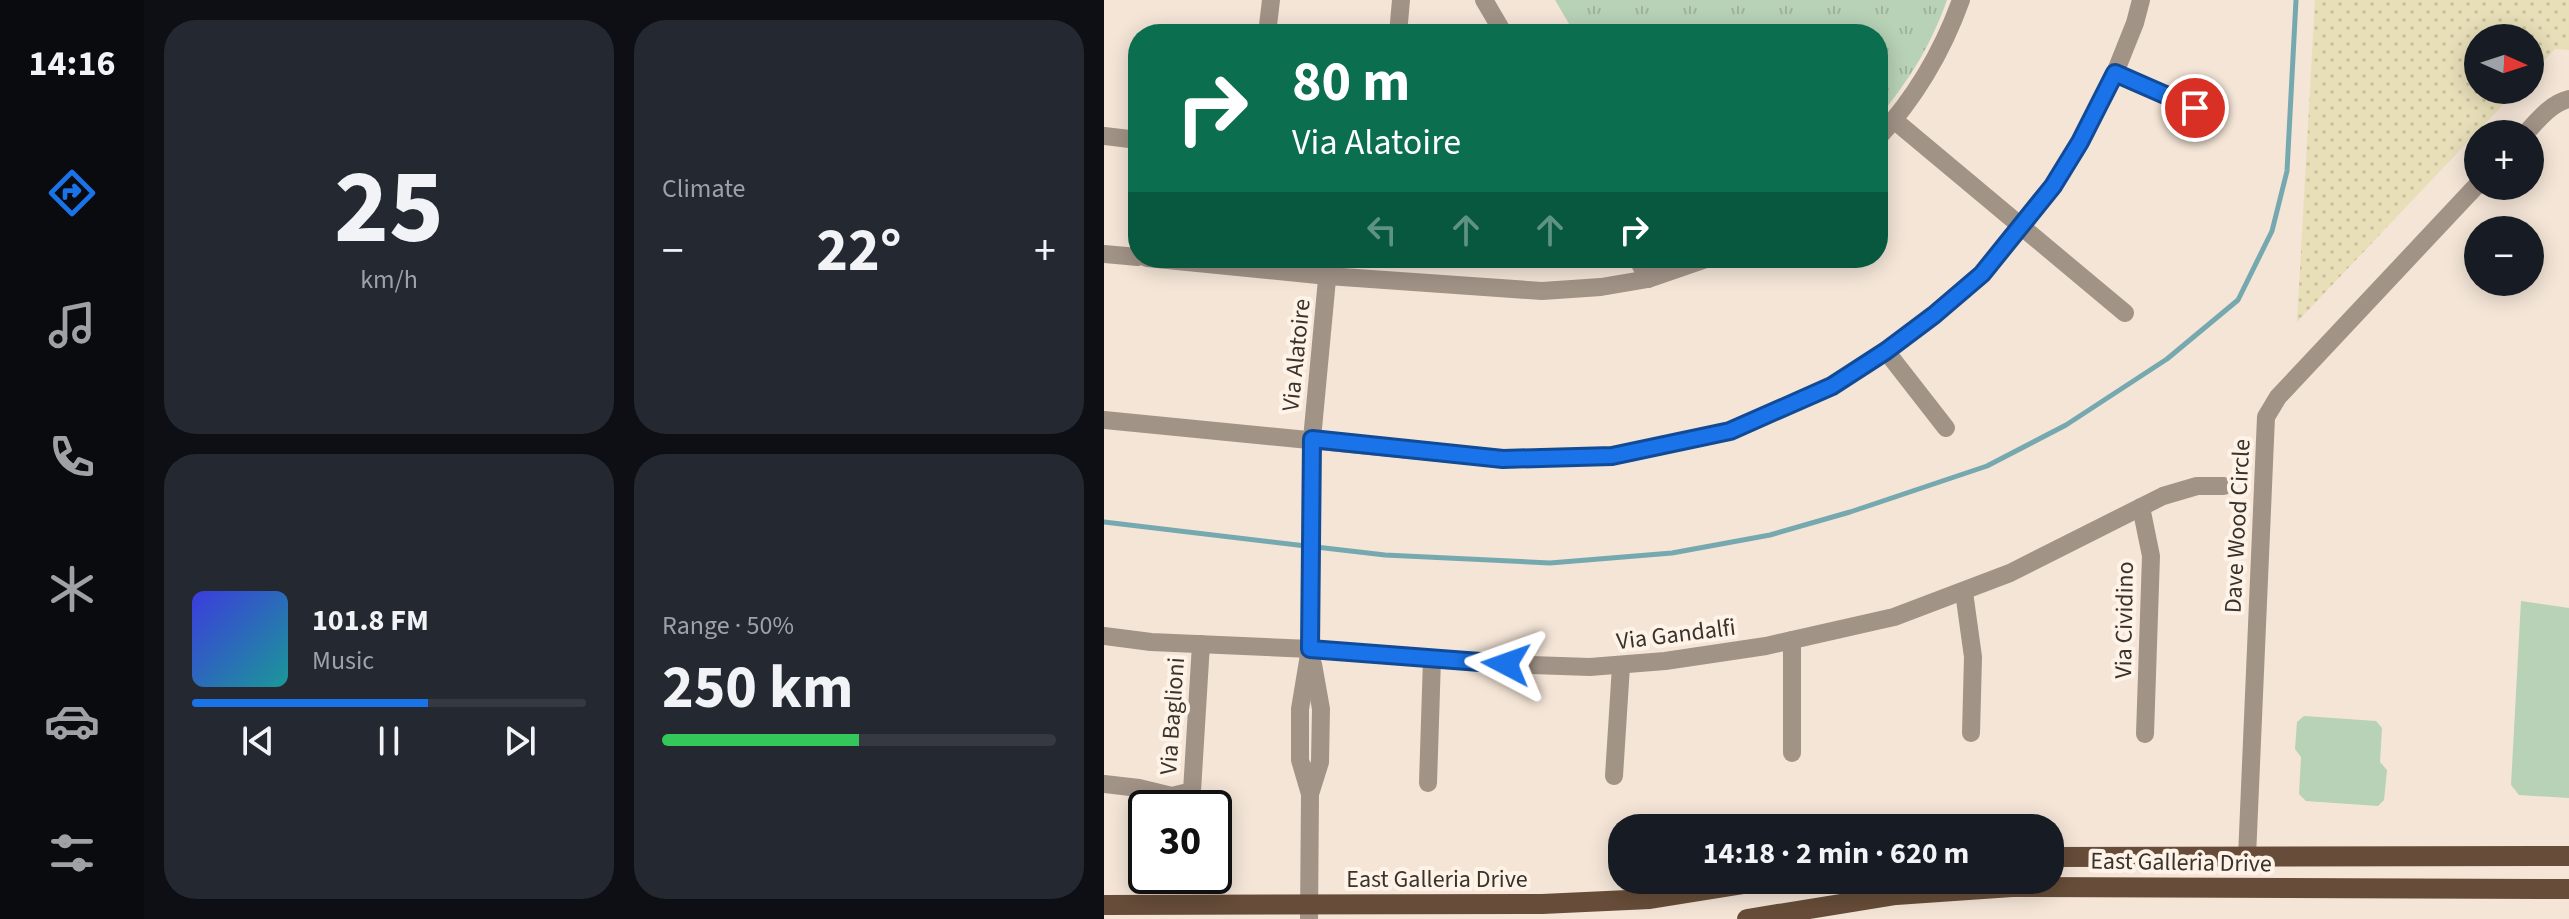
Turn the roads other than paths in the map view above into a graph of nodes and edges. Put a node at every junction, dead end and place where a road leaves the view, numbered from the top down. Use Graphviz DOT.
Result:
graph roads {
  1 [pos="1271,0"];
  2 [pos="1401,0"];
  3 [pos="1484,0"];
  4 [pos="1961,0"];
  5 [pos="2141,0"];
  6 [pos="1268,24"];
  7 [pos="1399,24"];
  8 [pos="1498,24"];
  9 [pos="2115,73"];
  10 [pos="2569,99"];
  11 [pos="2218,118"];
  12 [pos="1894,120"];
  13 [pos="2540,120"];
  14 [pos="1888,127"];
  15 [pos="1104,136"];
  16 [pos="1128,139"];
  17 [pos="2464,199"];
  18 [pos="2022,226"];
  19 [pos="1104,254"];
  20 [pos="1128,256"];
  21 [pos="1328,268"];
  22 [pos="1337,268"];
  23 [pos="1642,268"];
  24 [pos="1680,268"];
  25 [pos="1648,279"];
  26 [pos="2125,313"];
  27 [pos="1886,351"];
  28 [pos="1104,420"];
  29 [pos="1946,428"];
  30 [pos="1312,439"];
  31 [pos="2224,486"];
  32 [pos="2141,507"];
  33 [pos="1964,592"];
  34 [pos="1104,636"];
  35 [pos="1792,640"];
  36 [pos="1201,644"];
  37 [pos="1310,649"];
  38 [pos="1432,659"];
  39 [pos="1621,666"];
  40 [pos="1971,733"];
  41 [pos="2145,734"];
  42 [pos="1792,753"];
  43 [pos="1614,776"];
  44 [pos="1428,783"];
  45 [pos="1104,784"];
  46 [pos="2569,856"];
  47 [pos="2064,857"];
  48 [pos="2247,857"];
  49 [pos="2064,881"];
  50 [pos="2064,886"];
  51 [pos="2569,889"];
  52 [pos="1681,894"];
  53 [pos="1913,894"];
  54 [pos="1104,905"];
  55 [pos="1309,912"];
  56 [pos="1747,919"];
  1 -- 6 [label="street"];
  2 -- 7 [label="street"];
  3 -- 8 [label="street"];
  4 -- 12 [label="street"];
  5 -- 9 [label="street"];
  9 -- 11 [label="street"];
  9 -- 18 [label="street"];
  10 -- 13 [label="street"];
  12 -- 14 [label="street"];
  12 -- 18 [label="street"];
  15 -- 16 [label="street"];
  17 -- 48 [label="street, Dave Wood Circle"];
  18 -- 26 [label="street"];
  18 -- 27 [label="street"];
  19 -- 20 [label="street"];
  21 -- 30 [label="street, Via Alatoire"];
  22 -- 25 [label="street"];
  23 -- 25 [label="street"];
  24 -- 25 [label="street"];
  27 -- 29 [label="street"];
  27 -- 30 [label="street"];
  28 -- 30 [label="street"];
  30 -- 37 [label="street, Via Alatoire"];
  31 -- 32 [label="street, Via Gandalfi"];
  32 -- 33 [label="street, Via Gandalfi"];
  32 -- 41 [label="street, Via Cividino"];
  33 -- 35 [label="street, Via Gandalfi"];
  33 -- 40 [label="street"];
  34 -- 36 [label="street, Via Gandalfi"];
  35 -- 39 [label="street, Via Gandalfi"];
  35 -- 42 [label="street"];
  36 -- 37 [label="street, Via Gandalfi"];
  36 -- 45 [label="street, Via Baglioni"];
  37 -- 38 [label="street, Via Gandalfi"];
  37 -- 55 [label="street, Via Alatoire"];
  38 -- 39 [label="street, Via Gandalfi"];
  38 -- 44 [label="street"];
  39 -- 43 [label="street"];
  46 -- 48 [label="main road, East Galleria Drive"];
  47 -- 48 [label="main road, East Galleria Drive"];
  48 -- 49 [label="main road"];
  50 -- 51 [label="main road, East Galleria Drive"];
  52 -- 55 [label="main road, East Galleria Drive"];
  53 -- 56 [label="main road, East Galleria Drive"];
  54 -- 55 [label="main road, East Galleria Drive"];
}
